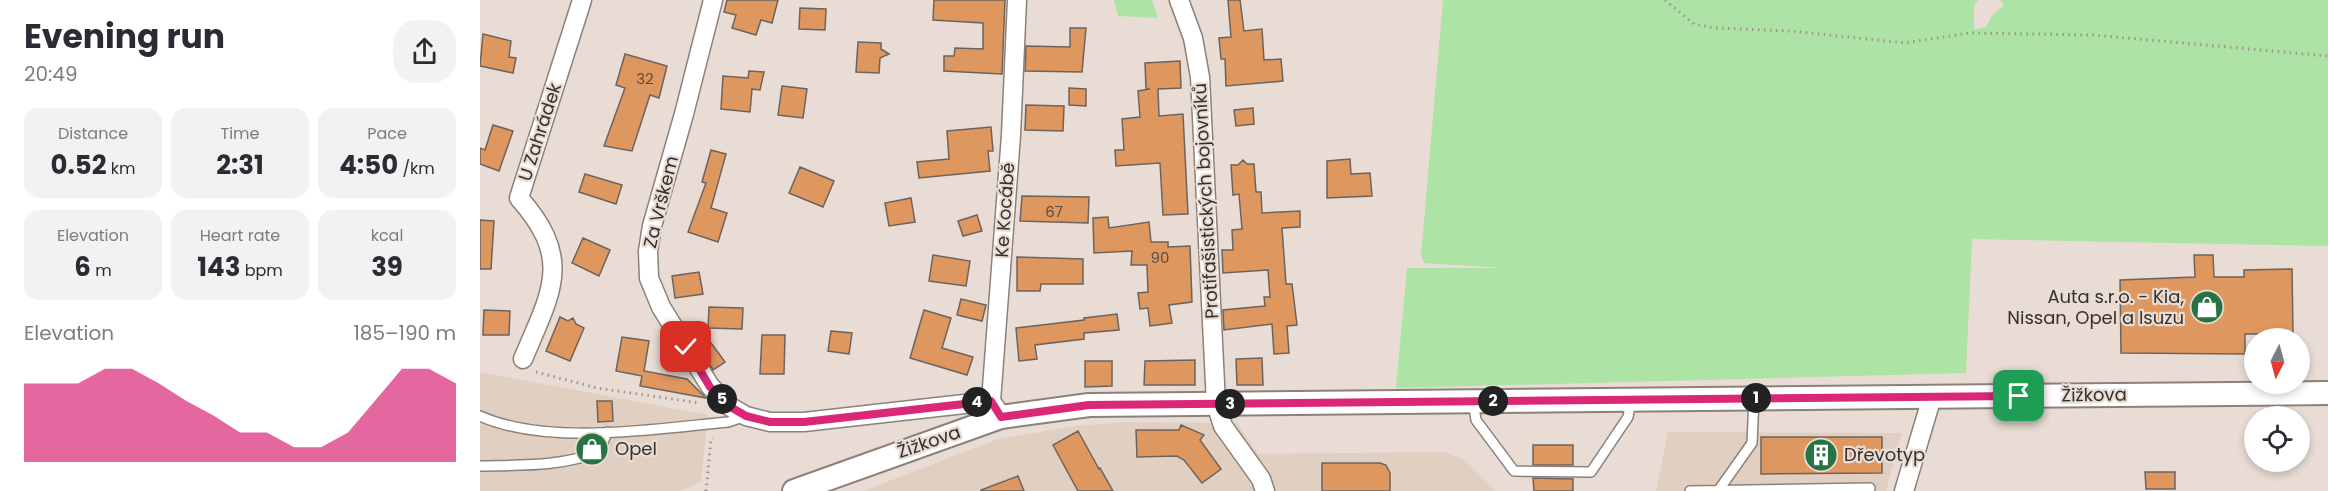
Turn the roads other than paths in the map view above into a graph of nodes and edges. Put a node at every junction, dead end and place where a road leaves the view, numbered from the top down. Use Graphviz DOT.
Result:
graph roads {
  1 [pos="582,0"];
  2 [pos="713,0"];
  3 [pos="1017,0"];
  4 [pos="1179,0"];
  5 [pos="523,359"];
  6 [pos="2328,393"];
  7 [pos="1754,398"];
  8 [pos="1932,398"];
  9 [pos="1631,399"];
  10 [pos="1473,401"];
  11 [pos="1216,404"];
  12 [pos="996,409"];
  13 [pos="728,414"];
  14 [pos="480,416"];
  15 [pos="607,432"];
  16 [pos="480,466"];
  17 [pos="794,491"];
  18 [pos="1265,491"];
  19 [pos="1690,491"];
  20 [pos="1718,491"];
  21 [pos="1869,491"];
  22 [pos="1904,491"];
  1 -- 5 [label="street, U Zahrádek"];
  2 -- 13 [label="street, Za Vrškem"];
  3 -- 12 [label="street, Ke Kocábě"];
  4 -- 11 [label="street, Protifašistických bojovníků"];
  6 -- 8 [label="street, Žižkova"];
  7 -- 8 [label="street, Žižkova"];
  7 -- 9 [label="street, Žižkova"];
  7 -- 20 [label="lane"];
  8 -- 22 [label="street"];
  9 -- 10 [label="street, Žižkova"];
  9 -- 10 [label="lane"];
  10 -- 11 [label="street, Žižkova"];
  11 -- 12 [label="street, Žižkova"];
  11 -- 18 [label="street, Protifašistických bojovníků"];
  12 -- 13 [label="street, Za Vrškem"];
  12 -- 17 [label="street, Žižkova"];
  13 -- 15 [label="lane"];
  14 -- 15 [label="lane"];
  15 -- 16 [label="lane"];
  19 -- 20 [label="lane"];
  20 -- 21 [label="lane"];
}
